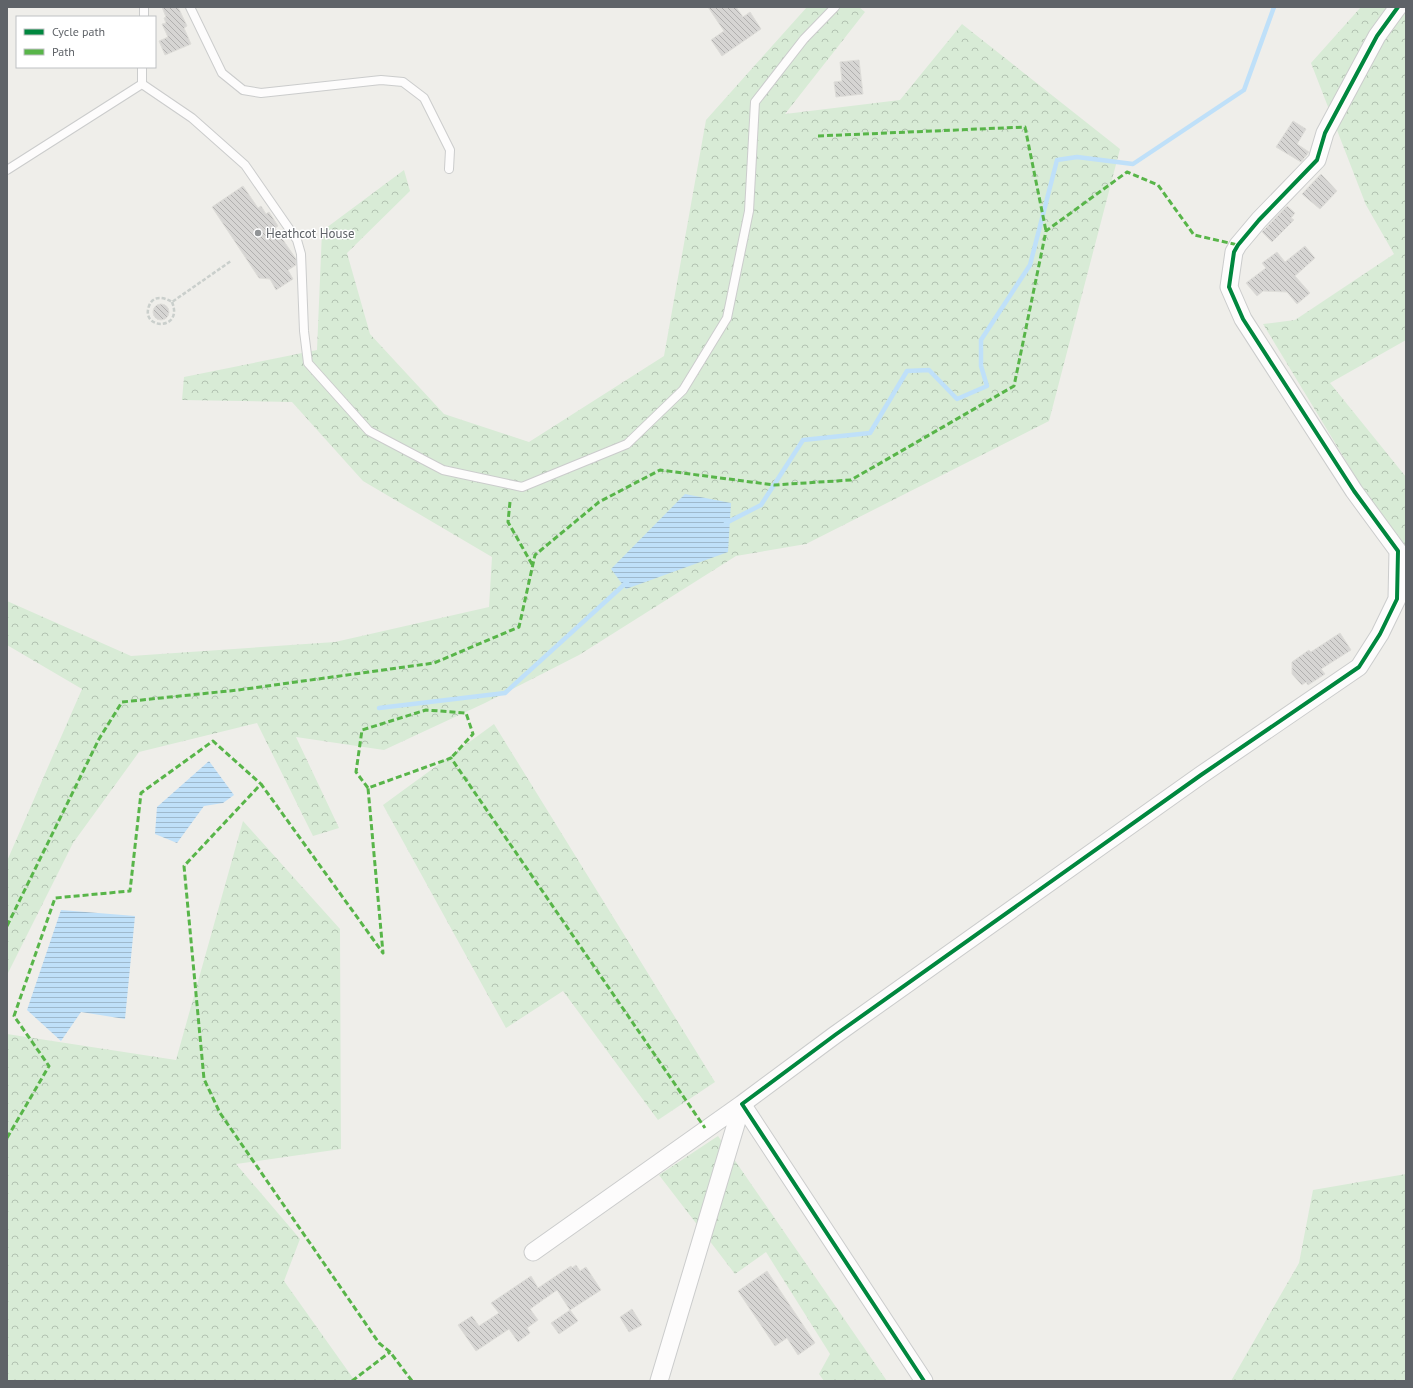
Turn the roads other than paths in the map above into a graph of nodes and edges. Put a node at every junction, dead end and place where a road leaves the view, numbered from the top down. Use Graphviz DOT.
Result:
graph roads {
  1 [pos="190,7"];
  2 [pos="835,7"];
  3 [pos="1398,7"];
  4 [pos="142,68"];
  5 [pos="142,84"];
  6 [pos="449,169"];
  7 [pos="7,170"];
  8 [pos="1398,551"];
  9 [pos="1406,570"];
  10 [pos="742,1104"];
  11 [pos="533,1252"];
  12 [pos="659,1381"];
  13 [pos="924,1381"];
  1 -- 6 [label="lane"];
  2 -- 5 [label="lane"];
  3 -- 8 [label="street"];
  4 -- 5 [label="lane"];
  5 -- 7 [label="lane"];
  8 -- 9 [label="lane"];
  8 -- 10 [label="street"];
  10 -- 11 [label="street"];
  10 -- 12 [label="street"];
  10 -- 13 [label="street"];
}
